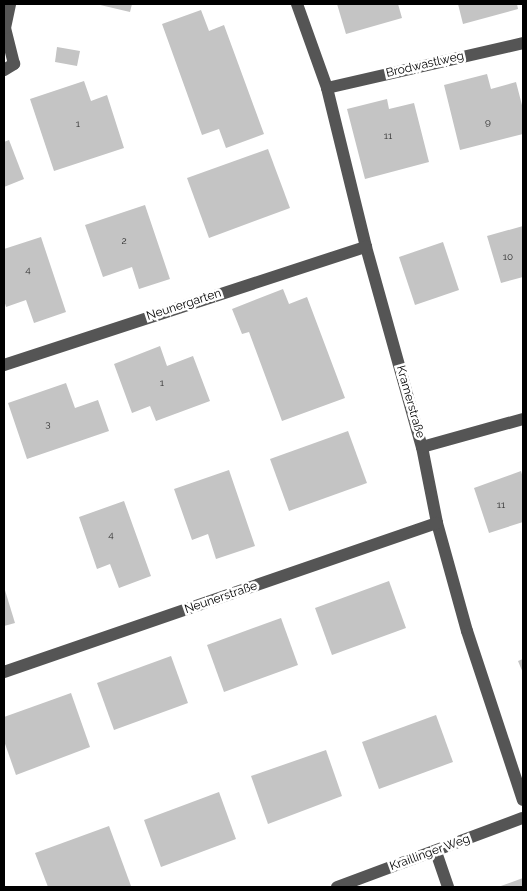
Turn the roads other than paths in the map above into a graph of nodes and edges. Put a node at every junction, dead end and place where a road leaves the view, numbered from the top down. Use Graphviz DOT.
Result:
graph roads {
  1 [pos="10,4"];
  2 [pos="296,4"];
  3 [pos="523,43"];
  4 [pos="4,70"];
  5 [pos="327,88"];
  6 [pos="366,247"];
  7 [pos="4,365"];
  8 [pos="523,419"];
  9 [pos="422,447"];
  10 [pos="437,523"];
  11 [pos="4,672"];
  12 [pos="523,800"];
  13 [pos="523,818"];
  14 [pos="436,852"];
  15 [pos="337,887"];
  16 [pos="448,887"];
  1 -- 4 [label="street"];
  2 -- 5 [label="street, Kramerstraße"];
  3 -- 5 [label="street, Brodwastlweg"];
  5 -- 6 [label="street, Kramerstraße"];
  6 -- 7 [label="street, Neunergarten"];
  6 -- 9 [label="street, Kramerstraße"];
  8 -- 9 [label="street"];
  9 -- 10 [label="street, Kramerstraße"];
  10 -- 11 [label="street, Neunerstraße"];
  10 -- 12 [label="street, Kramerstraße"];
  13 -- 14 [label="street, Kraillinger Weg"];
  14 -- 15 [label="street, Kraillinger Weg"];
  14 -- 16 [label="street"];
}
